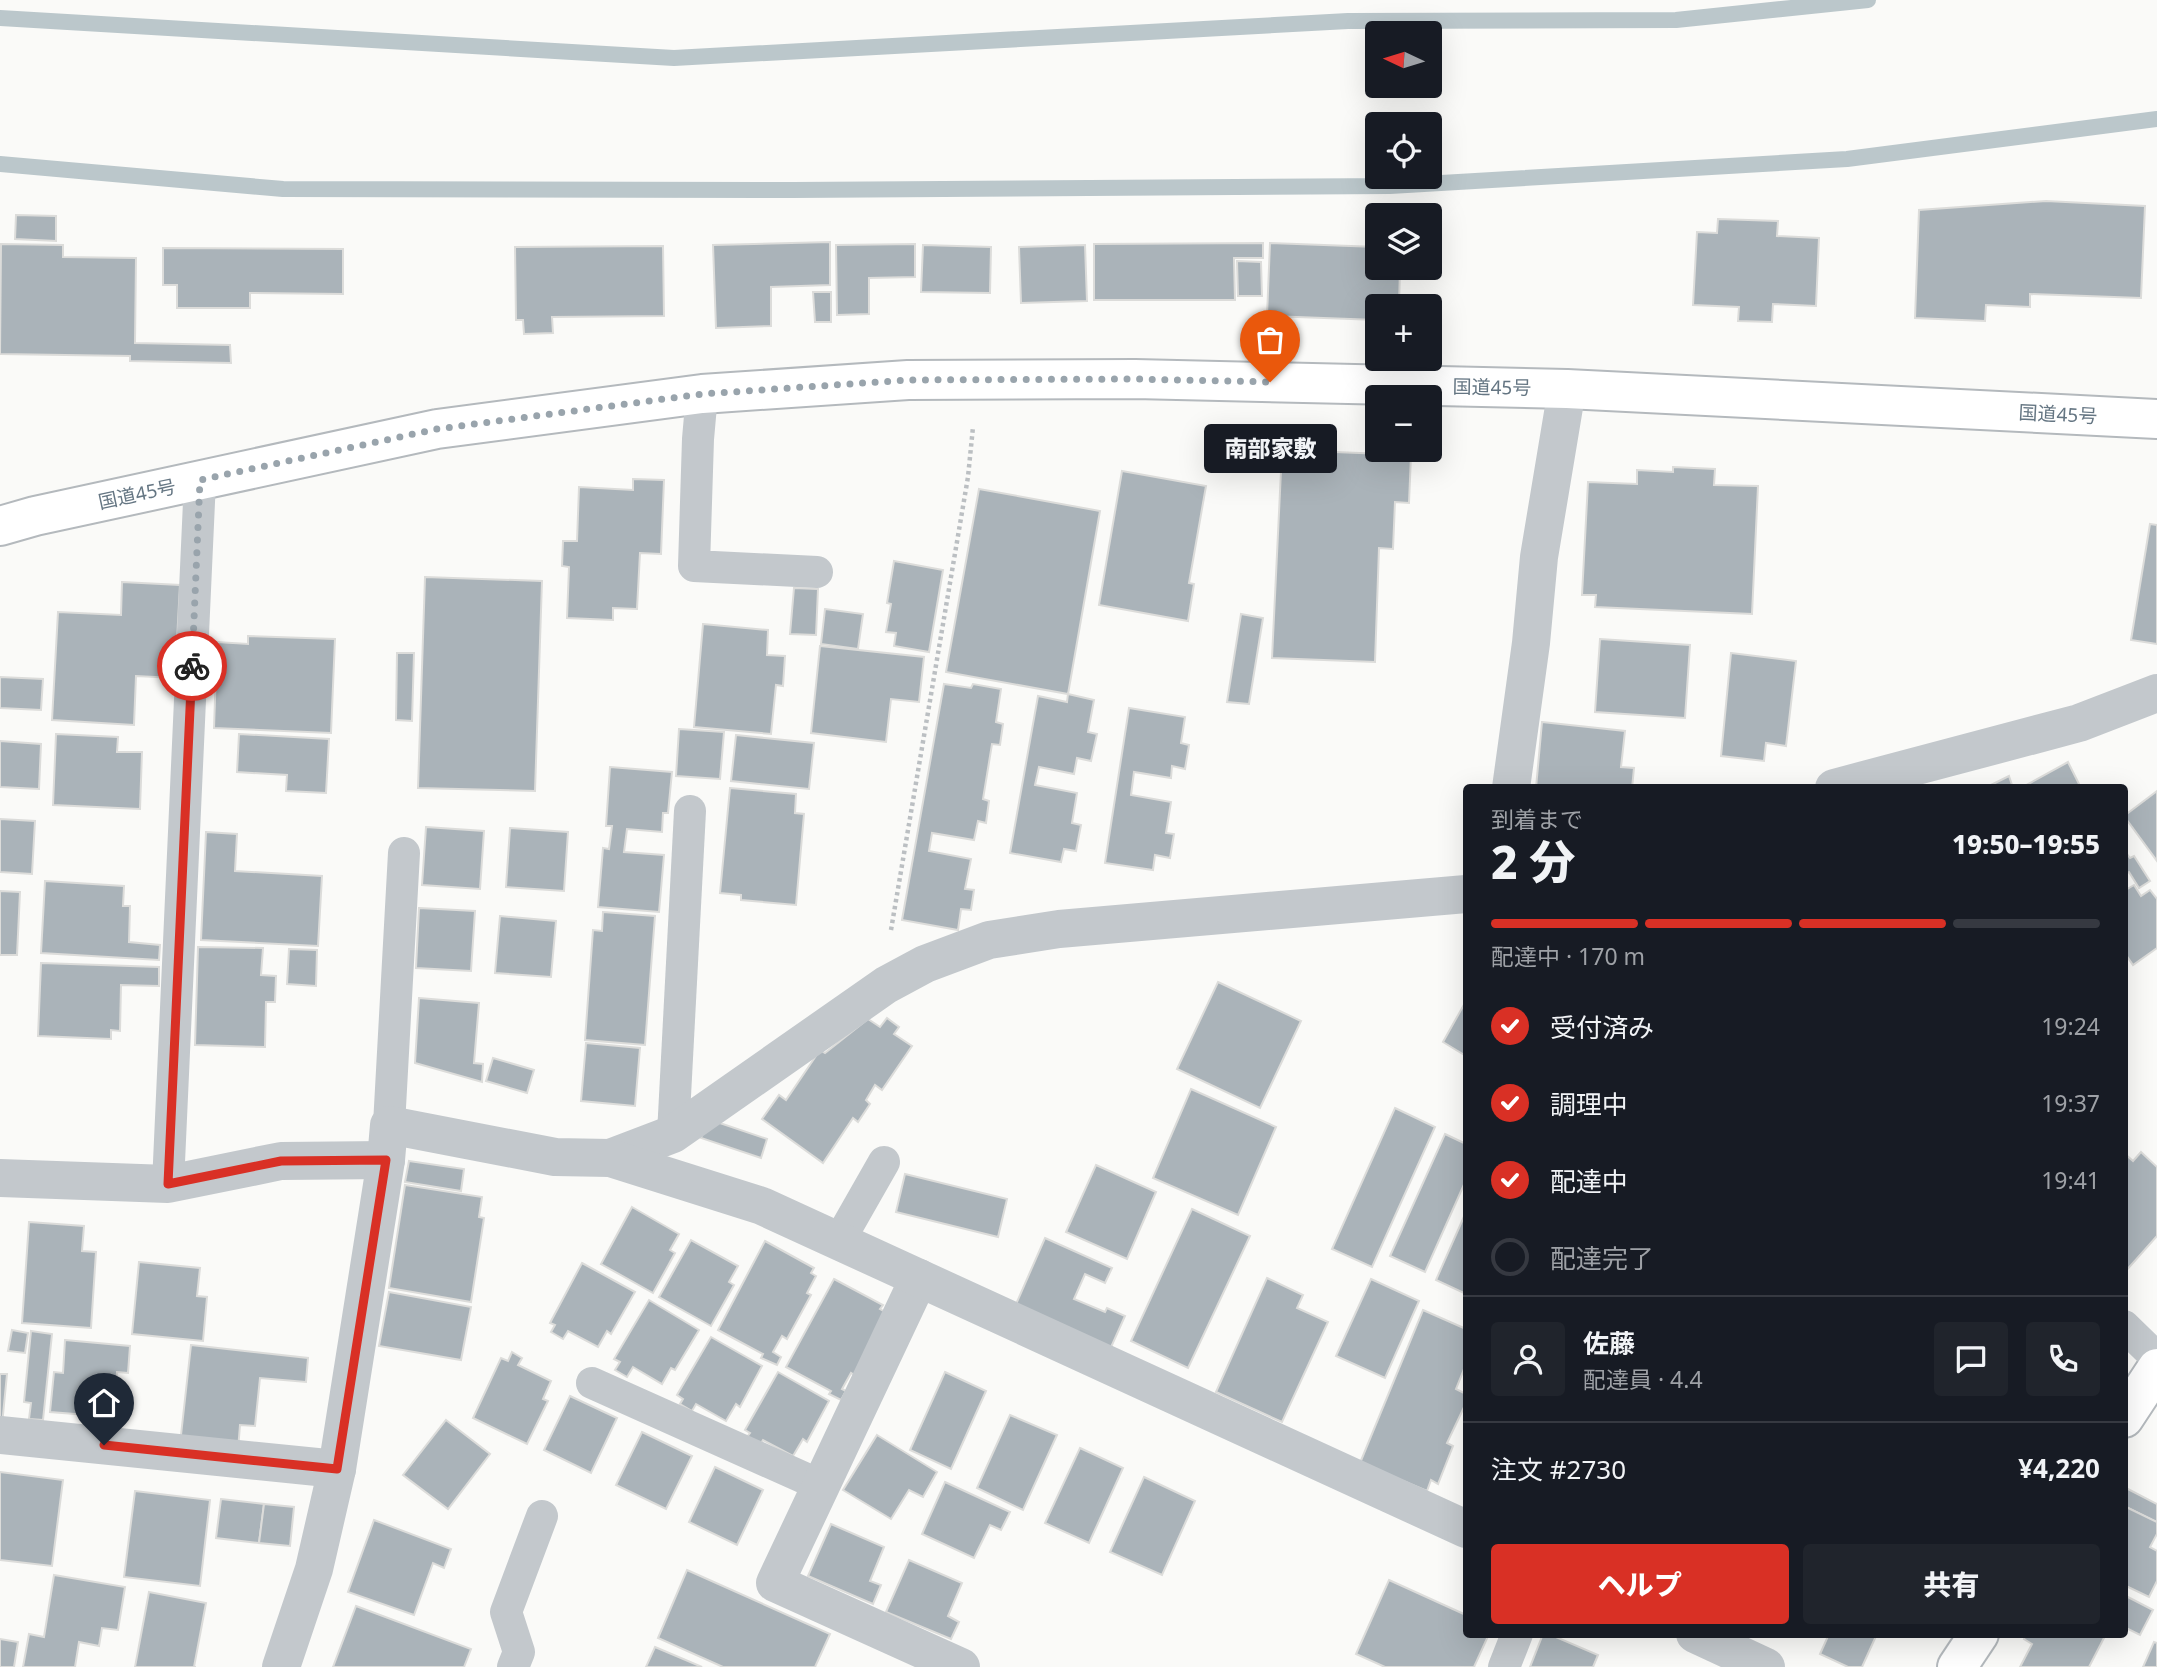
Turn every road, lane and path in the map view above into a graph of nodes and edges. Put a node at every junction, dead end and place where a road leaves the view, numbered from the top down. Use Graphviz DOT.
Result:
graph roads {
  1 [pos="1567,389"];
  2 [pos="702,394"];
  3 [pos="2157,419"];
  4 [pos="973,423"];
  5 [pos="200,480"];
  6 [pos="0,526"];
  7 [pos="817,572"];
  8 [pos="2157,693"];
  9 [pos="1512,784"];
  10 [pos="1850,784"];
  11 [pos="690,811"];
  12 [pos="404,853"];
  13 [pos="1463,894"];
  14 [pos="887,985"];
  15 [pos="673,1134"];
  16 [pos="388,1142"];
  17 [pos="610,1158"];
  18 [pos="884,1162"];
  19 [pos="0,1178"];
  20 [pos="168,1184"];
  21 [pos="839,1241"];
  22 [pos="919,1278"];
  23 [pos="2128,1330"];
  24 [pos="2157,1358"];
  25 [pos="2157,1368"];
  26 [pos="592,1383"];
  27 [pos="2128,1412"];
  28 [pos="0,1435"];
  29 [pos="337,1469"];
  30 [pos="820,1485"];
  31 [pos="542,1516"];
  32 [pos="1463,1528"];
  33 [pos="1515,1638"];
  34 [pos="1704,1638"];
  35 [pos="1976,1638"];
  36 [pos="281,1667"];
  37 [pos="513,1667"];
  38 [pos="961,1667"];
  39 [pos="1504,1667"];
  40 [pos="1766,1667"];
  41 [pos="1957,1667"];
  1 -- 2 [label="highway, 国道45号"];
  1 -- 3 [label="highway, 国道45号"];
  1 -- 9 [label="street"];
  2 -- 5 [label="highway, 国道45号"];
  2 -- 7 [label="lane"];
  4 -- 14 [label="path"];
  5 -- 6 [label="highway, 国道45号"];
  5 -- 20 [label="lane"];
  8 -- 10 [label="street"];
  11 -- 15 [label="lane"];
  12 -- 16 [label="lane"];
  13 -- 14 [label="street"];
  14 -- 15 [label="street"];
  15 -- 17 [label="street"];
  16 -- 17 [label="street"];
  16 -- 20 [label="street"];
  16 -- 29 [label="street"];
  17 -- 21 [label="street"];
  18 -- 21 [label="lane"];
  19 -- 20 [label="street"];
  21 -- 22 [label="street"];
  22 -- 30 [label="street"];
  22 -- 32 [label="street"];
  23 -- 24 [label="lane"];
  25 -- 27 [label="highway"];
  26 -- 30 [label="lane"];
  28 -- 29 [label="street"];
  29 -- 36 [label="street"];
  30 -- 38 [label="street"];
  31 -- 37 [label="lane"];
  33 -- 39 [label="lane"];
  34 -- 40 [label="street"];
  35 -- 41 [label="highway"];
}
